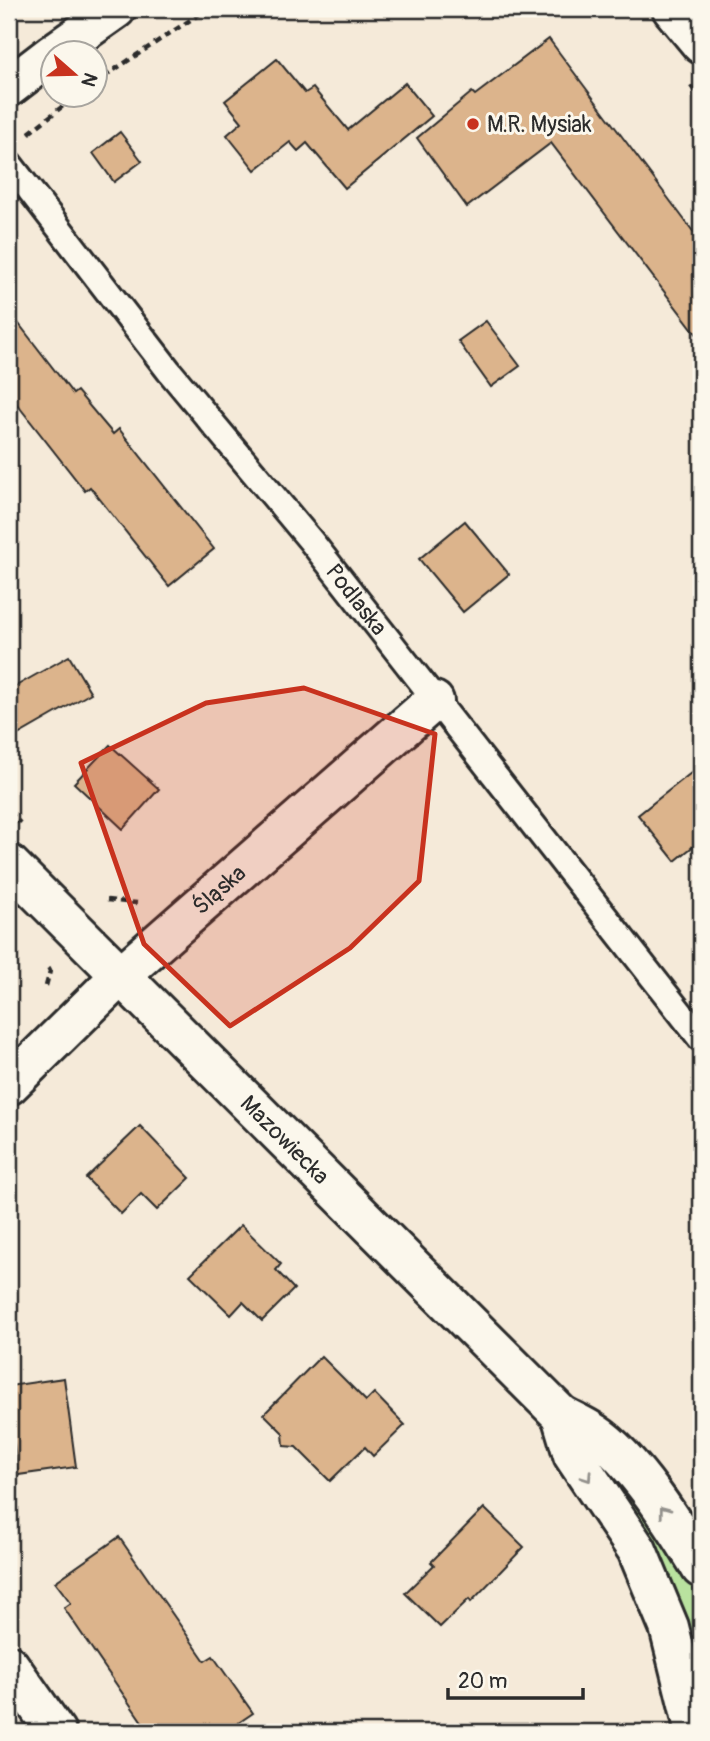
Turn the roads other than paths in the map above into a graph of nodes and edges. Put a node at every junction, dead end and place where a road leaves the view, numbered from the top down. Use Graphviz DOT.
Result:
graph roads {
  1 [pos="116,9"];
  2 [pos="672,9"];
  3 [pos="75,38"];
  4 [pos="701,44"];
  5 [pos="38,65"];
  6 [pos="9,87"];
  7 [pos="9,163"];
  8 [pos="434,702"];
  9 [pos="9,864"];
  10 [pos="121,975"];
  11 [pos="701,1039"];
  12 [pos="9,1086"];
  13 [pos="561,1415"];
  14 [pos="701,1568"];
  15 [pos="9,1665"];
  16 [pos="56,1732"];
  17 [pos="695,1732"];
  1 -- 3 [label="street"];
  2 -- 4 [label="street"];
  5 -- 6 [label="street"];
  7 -- 8 [label="lane, Podlaska"];
  8 -- 10 [label="street, Śląska"];
  8 -- 11 [label="lane, Podlaska"];
  9 -- 10 [label="street, Mazowiecka"];
  10 -- 12 [label="street, Śląska"];
  10 -- 13 [label="street, Mazowiecka"];
  14 -- 13 [label="street, Mazowiecka, one-way"];
  13 -- 17 [label="street, Mazowiecka, one-way"];
  15 -- 16 [label="street"];
}
